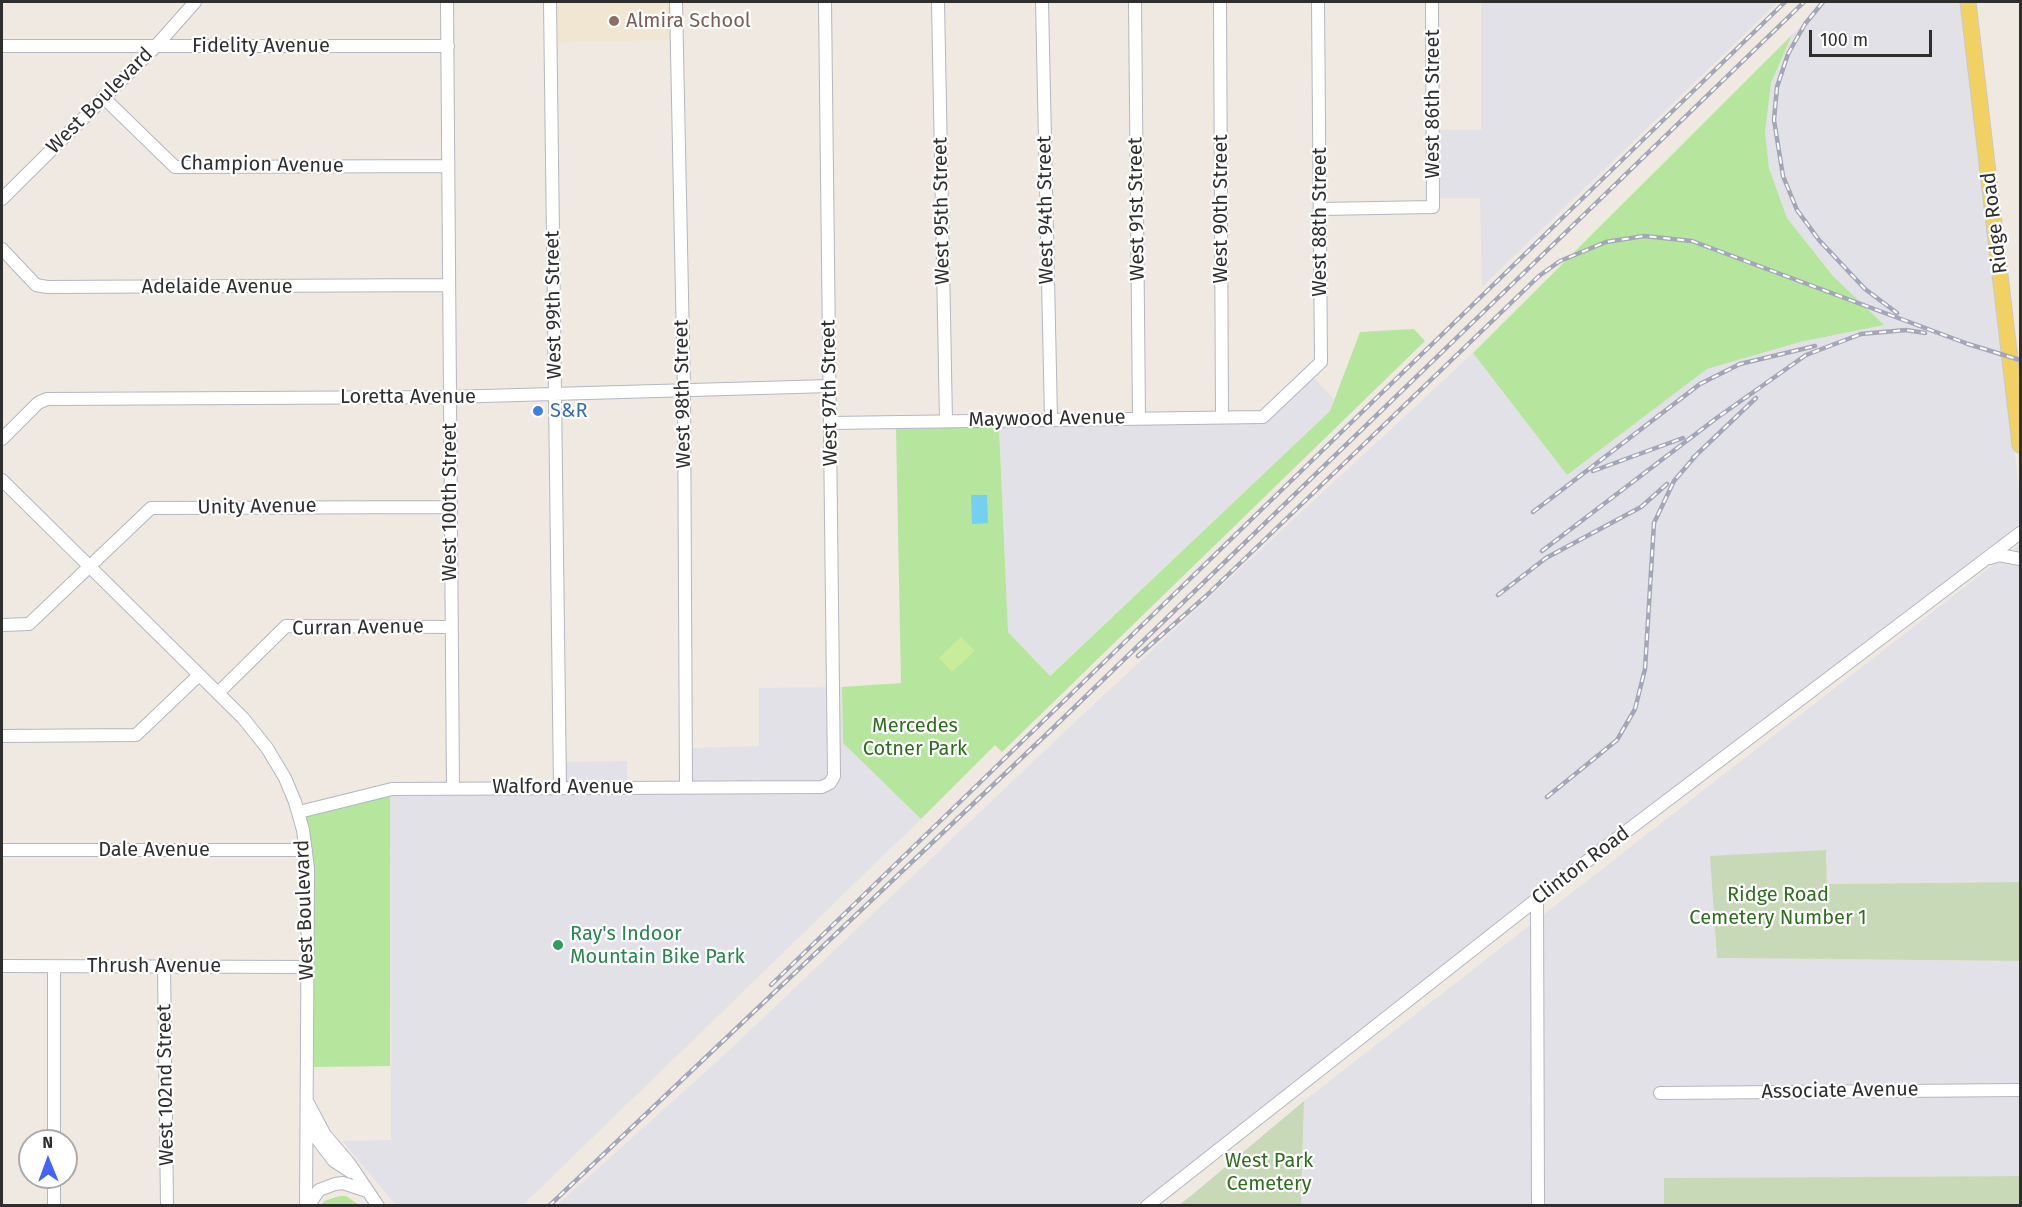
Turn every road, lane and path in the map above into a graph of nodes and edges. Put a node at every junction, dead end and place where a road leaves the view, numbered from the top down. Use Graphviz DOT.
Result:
graph roads {
  1 [pos="195,2"];
  2 [pos="447,2"];
  3 [pos="550,2"];
  4 [pos="676,2"];
  5 [pos="825,2"];
  6 [pos="938,2"];
  7 [pos="1042,2"];
  8 [pos="1135,2"];
  9 [pos="1220,2"];
  10 [pos="1318,2"];
  11 [pos="1432,2"];
  12 [pos="1968,2"];
  13 [pos="2,46"];
  14 [pos="156,46"];
  15 [pos="448,46"];
  16 [pos="103,97"];
  17 [pos="448,166"];
  18 [pos="2,199"];
  19 [pos="1320,209"];
  20 [pos="2,249"];
  21 [pos="448,285"];
  22 [pos="830,386"];
  23 [pos="684,392"];
  24 [pos="555,394"];
  25 [pos="449,397"];
  26 [pos="1139,417"];
  27 [pos="1222,417"];
  28 [pos="1263,417"];
  29 [pos="1051,418"];
  30 [pos="946,421"];
  31 [pos="830,423"];
  32 [pos="2,439"];
  33 [pos="2020,445"];
  34 [pos="2,480"];
  35 [pos="450,507"];
  36 [pos="2020,533"];
  37 [pos="2020,559"];
  38 [pos="1981,562"];
  39 [pos="90,569"];
  40 [pos="2,624"];
  41 [pos="451,627"];
  42 [pos="200,675"];
  43 [pos="218,693"];
  44 [pos="2,736"];
  45 [pos="830,783"];
  46 [pos="686,786"];
  47 [pos="453,788"];
  48 [pos="560,788"];
  49 [pos="299,812"];
  50 [pos="2,850"];
  51 [pos="306,850"];
  52 [pos="1537,899"];
  53 [pos="164,964"];
  54 [pos="2,966"];
  55 [pos="54,967"];
  56 [pos="307,967"];
  57 [pos="2020,1090"];
  58 [pos="1659,1093"];
  59 [pos="308,1102"];
  60 [pos="307,1126"];
  61 [pos="54,1129"];
  62 [pos="320,1137"];
  63 [pos="54,1189"];
  64 [pos="367,1191"];
  65 [pos="54,1206"];
  66 [pos="167,1206"];
  67 [pos="307,1206"];
  68 [pos="378,1206"];
  69 [pos="1148,1206"];
  70 [pos="1538,1206"];
  1 -- 14 [label="street, West Boulevard"];
  2 -- 15 [label="street, West 100th Street"];
  3 -- 24 [label="street, West 99th Street"];
  4 -- 23 [label="street, West 98th Street"];
  5 -- 22 [label="street, West 97th Street"];
  6 -- 30 [label="street, West 95th Street"];
  7 -- 29 [label="street, West 94th Street"];
  8 -- 26 [label="street, West 91st Street"];
  9 -- 27 [label="street, West 90th Street"];
  10 -- 19 [label="street, West 88th Street"];
  11 -- 19 [label="street, West 86th Street"];
  12 -- 33 [label="main road, Ridge Road"];
  13 -- 14 [label="street, Fidelity Avenue"];
  14 -- 15 [label="street, Fidelity Avenue"];
  14 -- 16 [label="street, West Boulevard"];
  15 -- 17 [label="street, West 100th Street"];
  16 -- 17 [label="street, Champion Avenue"];
  16 -- 18 [label="street, West Boulevard"];
  17 -- 21 [label="street, West 100th Street"];
  19 -- 28 [label="street, West 88th Street"];
  20 -- 21 [label="street, Adelaide Avenue"];
  21 -- 25 [label="street, West 100th Street"];
  22 -- 23 [label="street, Loretta Avenue"];
  22 -- 31 [label="street, West 97th Street"];
  23 -- 24 [label="street, Loretta Avenue"];
  23 -- 46 [label="street, West 98th Street"];
  24 -- 25 [label="street, Loretta Avenue"];
  24 -- 48 [label="street, West 99th Street"];
  25 -- 32 [label="street, Loretta Avenue"];
  25 -- 35 [label="street, West 100th Street"];
  26 -- 27 [label="street, Maywood Avenue"];
  26 -- 29 [label="street, Maywood Avenue"];
  27 -- 28 [label="street, Maywood Avenue"];
  29 -- 30 [label="street, Maywood Avenue"];
  30 -- 31 [label="street, Maywood Avenue"];
  31 -- 45 [label="street, West 97th Street"];
  34 -- 39 [label="street, West Boulevard"];
  35 -- 39 [label="street, Unity Avenue"];
  35 -- 41 [label="street, West 100th Street"];
  36 -- 38 [label="street, Clinton Road"];
  37 -- 38 [label="street"];
  38 -- 52 [label="street, Clinton Road"];
  39 -- 40 [label="street, Unity Avenue"];
  39 -- 42 [label="street, West Boulevard"];
  41 -- 43 [label="street, Curran Avenue"];
  41 -- 47 [label="street, West 100th Street"];
  42 -- 43 [label="street, West Boulevard"];
  42 -- 44 [label="street"];
  43 -- 49 [label="street, West Boulevard"];
  45 -- 46 [label="street, Walford Avenue"];
  46 -- 48 [label="street, Walford Avenue"];
  47 -- 48 [label="street, Walford Avenue"];
  47 -- 49 [label="street, Walford Avenue"];
  49 -- 51 [label="street, West Boulevard"];
  50 -- 51 [label="street, Dale Avenue"];
  51 -- 56 [label="street, West Boulevard"];
  52 -- 69 [label="street, Clinton Road"];
  52 -- 70 [label="street"];
  53 -- 55 [label="street, Thrush Avenue"];
  53 -- 56 [label="street, Thrush Avenue"];
  53 -- 66 [label="street, West 102nd Street"];
  54 -- 55 [label="street, Thrush Avenue"];
  55 -- 61 [label="street"];
  56 -- 59 [label="street, West Boulevard"];
  57 -- 58 [label="street, Associate Avenue"];
  59 -- 60 [label="street, West Boulevard"];
  59 -- 62 [label="street"];
  60 -- 62 [label="street"];
  60 -- 67 [label="street, West Boulevard"];
  62 -- 64 [label="street"];
  63 -- 65 [label="street"];
  64 -- 67 [label="street"];
  64 -- 68 [label="street"];
}
